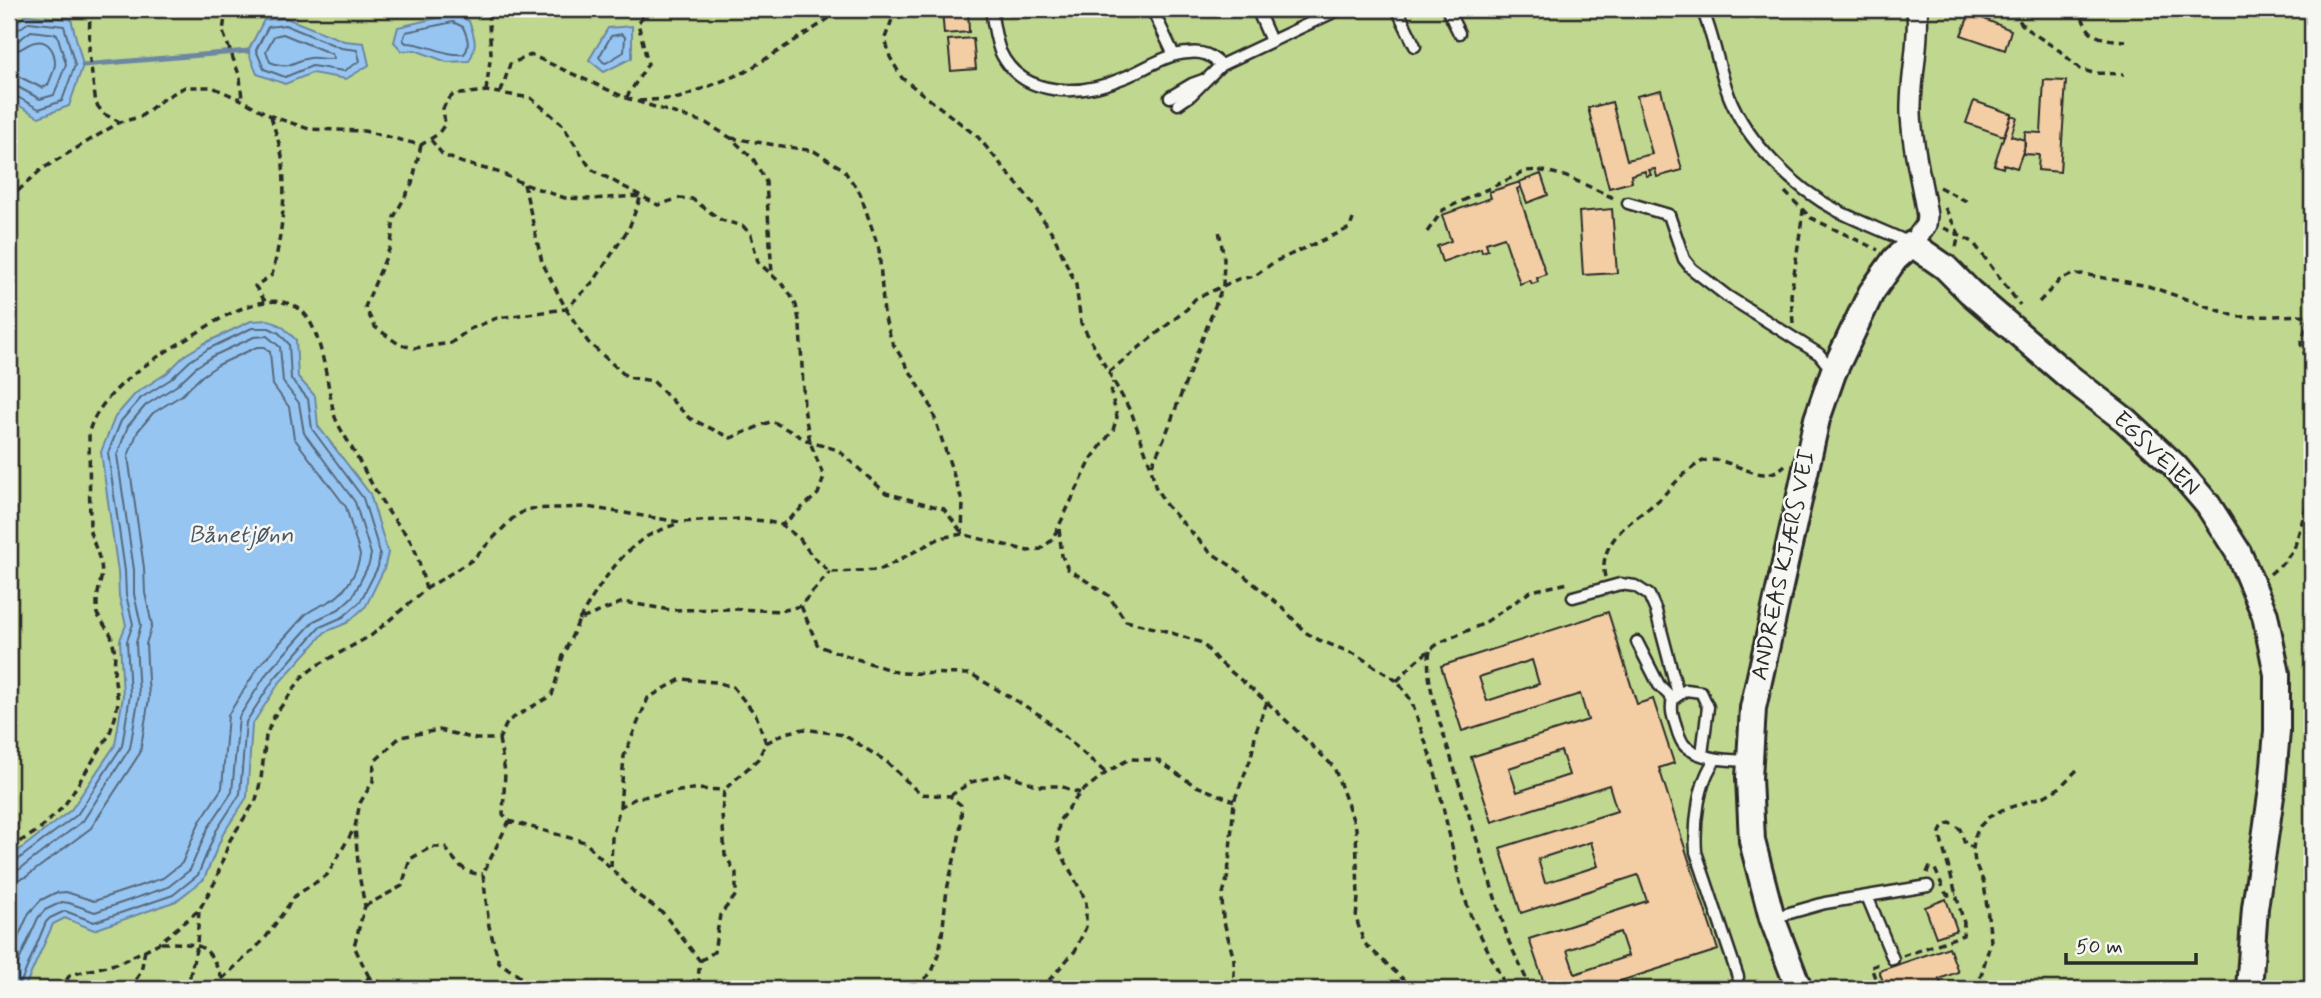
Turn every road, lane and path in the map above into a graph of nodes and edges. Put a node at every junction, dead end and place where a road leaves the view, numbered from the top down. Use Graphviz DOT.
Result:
graph roads {
  1 [pos="90,9"];
  2 [pos="226,9"];
  3 [pos="488,9"];
  4 [pos="648,9"];
  5 [pos="841,9"];
  6 [pos="896,9"];
  7 [pos="991,9"];
  8 [pos="1152,9"];
  9 [pos="1257,9"];
  10 [pos="1340,9"];
  11 [pos="1397,9"];
  12 [pos="1447,9"];
  13 [pos="1702,9"];
  14 [pos="1917,9"];
  15 [pos="2016,9"];
  16 [pos="2087,9"];
  17 [pos="2227,9"];
  18 [pos="2277,9"];
  19 [pos="1459,33"];
  20 [pos="1271,41"];
  21 [pos="2126,41"];
  22 [pos="1415,46"];
  23 [pos="1174,55"];
  24 [pos="1222,65"];
  25 [pos="2124,74"];
  26 [pos="486,91"];
  27 [pos="501,92"];
  28 [pos="626,98"];
  29 [pos="242,100"];
  30 [pos="637,101"];
  31 [pos="1174,101"];
  32 [pos="271,116"];
  33 [pos="120,122"];
  34 [pos="731,138"];
  35 [pos="430,140"];
  36 [pos="421,145"];
  37 [pos="1935,178"];
  38 [pos="524,184"];
  39 [pos="1937,186"];
  40 [pos="1782,189"];
  41 [pos="1940,195"];
  42 [pos="641,196"];
  43 [pos="9,199"];
  44 [pos="1628,203"];
  45 [pos="1970,203"];
  46 [pos="1943,205"];
  47 [pos="1803,211"];
  48 [pos="1353,219"];
  49 [pos="1219,230"];
  50 [pos="1427,232"];
  51 [pos="1959,234"];
  52 [pos="1919,235"];
  53 [pos="1887,254"];
  54 [pos="1951,259"];
  55 [pos="772,274"];
  56 [pos="1223,285"];
  57 [pos="2039,302"];
  58 [pos="266,303"];
  59 [pos="566,309"];
  60 [pos="2026,313"];
  61 [pos="2311,316"];
  62 [pos="1796,341"];
  63 [pos="1109,372"];
  64 [pos="1833,373"];
  65 [pos="2312,373"];
  66 [pos="1113,380"];
  67 [pos="810,442"];
  68 [pos="1787,464"];
  69 [pos="1151,467"];
  70 [pos="2312,487"];
  71 [pos="680,522"];
  72 [pos="782,525"];
  73 [pos="1059,528"];
  74 [pos="962,534"];
  75 [pos="2266,566"];
  76 [pos="830,572"];
  77 [pos="2270,575"];
  78 [pos="1572,583"];
  79 [pos="2274,585"];
  80 [pos="1608,586"];
  81 [pos="426,589"];
  82 [pos="1573,597"];
  83 [pos="800,606"];
  84 [pos="579,621"];
  85 [pos="1637,642"];
  86 [pos="1430,651"];
  87 [pos="1397,681"];
  88 [pos="1675,697"];
  89 [pos="1267,702"];
  90 [pos="499,738"];
  91 [pos="766,743"];
  92 [pos="1702,754"];
  93 [pos="1716,759"];
  94 [pos="1749,761"];
  95 [pos="2080,766"];
  96 [pos="1106,773"];
  97 [pos="724,790"];
  98 [pos="1080,793"];
  99 [pos="950,796"];
  100 [pos="1234,801"];
  101 [pos="620,807"];
  102 [pos="509,821"];
  103 [pos="355,827"];
  104 [pos="1973,847"];
  105 [pos="9,848"];
  106 [pos="611,867"];
  107 [pos="483,874"];
  108 [pos="1928,886"];
  109 [pos="1867,896"];
  110 [pos="365,906"];
  111 [pos="199,910"];
  112 [pos="1772,918"];
  113 [pos="159,943"];
  114 [pos="197,945"];
  115 [pos="145,950"];
  116 [pos="1893,959"];
  117 [pos="700,961"];
  118 [pos="369,977"];
  119 [pos="1738,977"];
  120 [pos="222,979"];
  121 [pos="698,979"];
  122 [pos="60,989"];
  123 [pos="129,989"];
  124 [pos="187,989"];
  125 [pos="227,989"];
  126 [pos="359,989"];
  127 [pos="391,989"];
  128 [pos="537,989"];
  129 [pos="654,989"];
  130 [pos="707,989"];
  131 [pos="908,989"];
  132 [pos="1041,989"];
  133 [pos="1234,989"];
  134 [pos="1414,989"];
  135 [pos="1507,989"];
  136 [pos="1531,989"];
  137 [pos="1799,989"];
  138 [pos="1879,989"];
  139 [pos="1977,989"];
  140 [pos="2249,989"];
  1 -- 33 [label="path"];
  2 -- 29 [label="path"];
  3 -- 26 [label="path"];
  4 -- 28 [label="path"];
  5 -- 30 [label="path"];
  6 -- 63 [label="path"];
  7 -- 23 [label="lane"];
  8 -- 23 [label="lane"];
  9 -- 20 [label="lane"];
  10 -- 20 [label="lane"];
  11 -- 22 [label="lane"];
  12 -- 19 [label="lane"];
  13 -- 52 [label="lane, EGSVEIEN"];
  14 -- 52 [label="street"];
  15 -- 25 [label="path"];
  16 -- 21 [label="path"];
  17 -- 18 [label="path"];
  20 -- 24 [label="lane"];
  23 -- 24 [label="lane"];
  24 -- 31 [label="lane"];
  26 -- 27 [label="path"];
  26 -- 35 [label="path"];
  27 -- 28 [label="path"];
  27 -- 42 [label="path"];
  28 -- 30 [label="path"];
  29 -- 32 [label="path"];
  29 -- 33 [label="path"];
  30 -- 34 [label="path"];
  32 -- 36 [label="path"];
  32 -- 58 [label="path"];
  33 -- 43 [label="path"];
  34 -- 55 [label="path"];
  34 -- 74 [label="path"];
  35 -- 36 [label="path"];
  35 -- 38 [label="path"];
  36 -- 59 [label="path"];
  37 -- 39 [label="path"];
  38 -- 42 [label="path"];
  38 -- 59 [label="path"];
  39 -- 41 [label="path"];
  39 -- 45 [label="path"];
  40 -- 47 [label="path"];
  42 -- 55 [label="path"];
  42 -- 59 [label="path"];
  44 -- 50 [label="path"];
  44 -- 62 [label="lane"];
  46 -- 51 [label="path"];
  47 -- 53 [label="path"];
  47 -- 62 [label="path"];
  48 -- 56 [label="path"];
  49 -- 56 [label="path"];
  51 -- 52 [label="path"];
  51 -- 54 [label="path"];
  51 -- 60 [label="path"];
  52 -- 64 [label="street, ANDREAS KJÆRS VEI"];
  52 -- 140 [label="street, EGSVEIEN"];
  55 -- 67 [label="path"];
  56 -- 63 [label="path"];
  56 -- 69 [label="path"];
  57 -- 61 [label="path"];
  58 -- 81 [label="path"];
  58 -- 105 [label="path"];
  59 -- 67 [label="path"];
  61 -- 65 [label="path"];
  62 -- 64 [label="lane"];
  63 -- 66 [label="path"];
  64 -- 94 [label="street, ANDREAS KJÆRS VEI"];
  66 -- 69 [label="path"];
  66 -- 73 [label="path"];
  67 -- 72 [label="path"];
  67 -- 74 [label="path"];
  68 -- 80 [label="path"];
  69 -- 87 [label="path"];
  70 -- 77 [label="path"];
  71 -- 72 [label="path"];
  71 -- 81 [label="path"];
  71 -- 84 [label="path"];
  72 -- 76 [label="path"];
  73 -- 74 [label="path"];
  73 -- 89 [label="path"];
  74 -- 76 [label="path"];
  75 -- 77 [label="path"];
  76 -- 83 [label="path"];
  77 -- 79 [label="path"];
  78 -- 86 [label="path"];
  80 -- 82 [label="lane"];
  80 -- 88 [label="lane"];
  81 -- 111 [label="path"];
  83 -- 84 [label="path"];
  83 -- 96 [label="path"];
  84 -- 90 [label="path"];
  85 -- 88 [label="lane"];
  86 -- 87 [label="path"];
  86 -- 136 [label="path"];
  87 -- 135 [label="path"];
  88 -- 92 [label="lane"];
  88 -- 92 [label="lane"];
  89 -- 100 [label="path"];
  89 -- 134 [label="path"];
  90 -- 102 [label="path"];
  90 -- 103 [label="path"];
  91 -- 97 [label="path"];
  91 -- 99 [label="path"];
  91 -- 101 [label="path"];
  92 -- 93 [label="lane"];
  93 -- 94 [label="lane"];
  93 -- 119 [label="lane"];
  94 -- 112 [label="street, ANDREAS KJÆRS VEI"];
  95 -- 104 [label="path"];
  96 -- 98 [label="path"];
  96 -- 100 [label="path"];
  97 -- 101 [label="path"];
  97 -- 117 [label="path"];
  98 -- 99 [label="path"];
  98 -- 132 [label="path"];
  99 -- 131 [label="path"];
  100 -- 133 [label="path"];
  101 -- 106 [label="path"];
  102 -- 106 [label="path"];
  102 -- 107 [label="path"];
  103 -- 110 [label="path"];
  103 -- 120 [label="path"];
  104 -- 116 [label="path"];
  104 -- 139 [label="path"];
  106 -- 117 [label="path"];
  107 -- 110 [label="path"];
  107 -- 128 [label="path"];
  108 -- 109 [label="lane"];
  109 -- 112 [label="lane"];
  109 -- 116 [label="lane"];
  110 -- 118 [label="path"];
  111 -- 113 [label="path"];
  111 -- 114 [label="path"];
  112 -- 137 [label="street, ANDREAS KJÆRS VEI"];
  113 -- 114 [label="path"];
  113 -- 115 [label="path"];
  114 -- 120 [label="path"];
  114 -- 124 [label="path"];
  115 -- 122 [label="path"];
  115 -- 123 [label="path"];
  116 -- 138 [label="path"];
  117 -- 121 [label="path"];
  118 -- 126 [label="path"];
  118 -- 127 [label="path"];
  120 -- 125 [label="path"];
  121 -- 129 [label="path"];
  121 -- 130 [label="path"];
}
